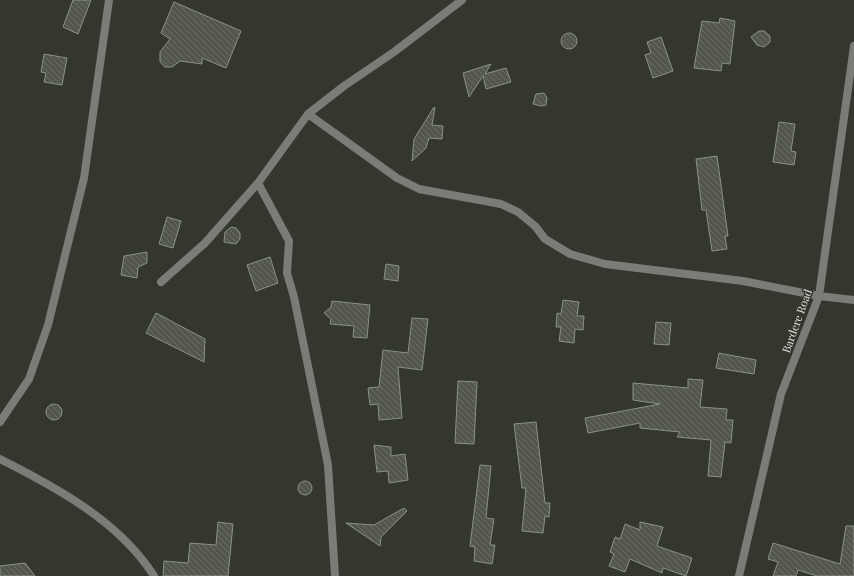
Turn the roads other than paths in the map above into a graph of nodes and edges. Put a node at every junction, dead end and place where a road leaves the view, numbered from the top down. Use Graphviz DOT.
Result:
graph roads {
  1 [pos="109,0"];
  2 [pos="462,0"];
  3 [pos="854,46"];
  4 [pos="308,114"];
  5 [pos="258,183"];
  6 [pos="161,282"];
  7 [pos="819,296"];
  8 [pos="854,300"];
  9 [pos="0,422"];
  10 [pos="0,459"];
  11 [pos="154,576"];
  12 [pos="335,576"];
  13 [pos="739,576"];
  1 -- 9 [label="street"];
  2 -- 4 [label="street"];
  3 -- 7 [label="street, Bardere Road"];
  4 -- 5 [label="street"];
  4 -- 7 [label="street"];
  5 -- 6 [label="street"];
  5 -- 12 [label="street"];
  7 -- 8 [label="street"];
  7 -- 13 [label="street, Bardere Road"];
  10 -- 11 [label="street"];
}
